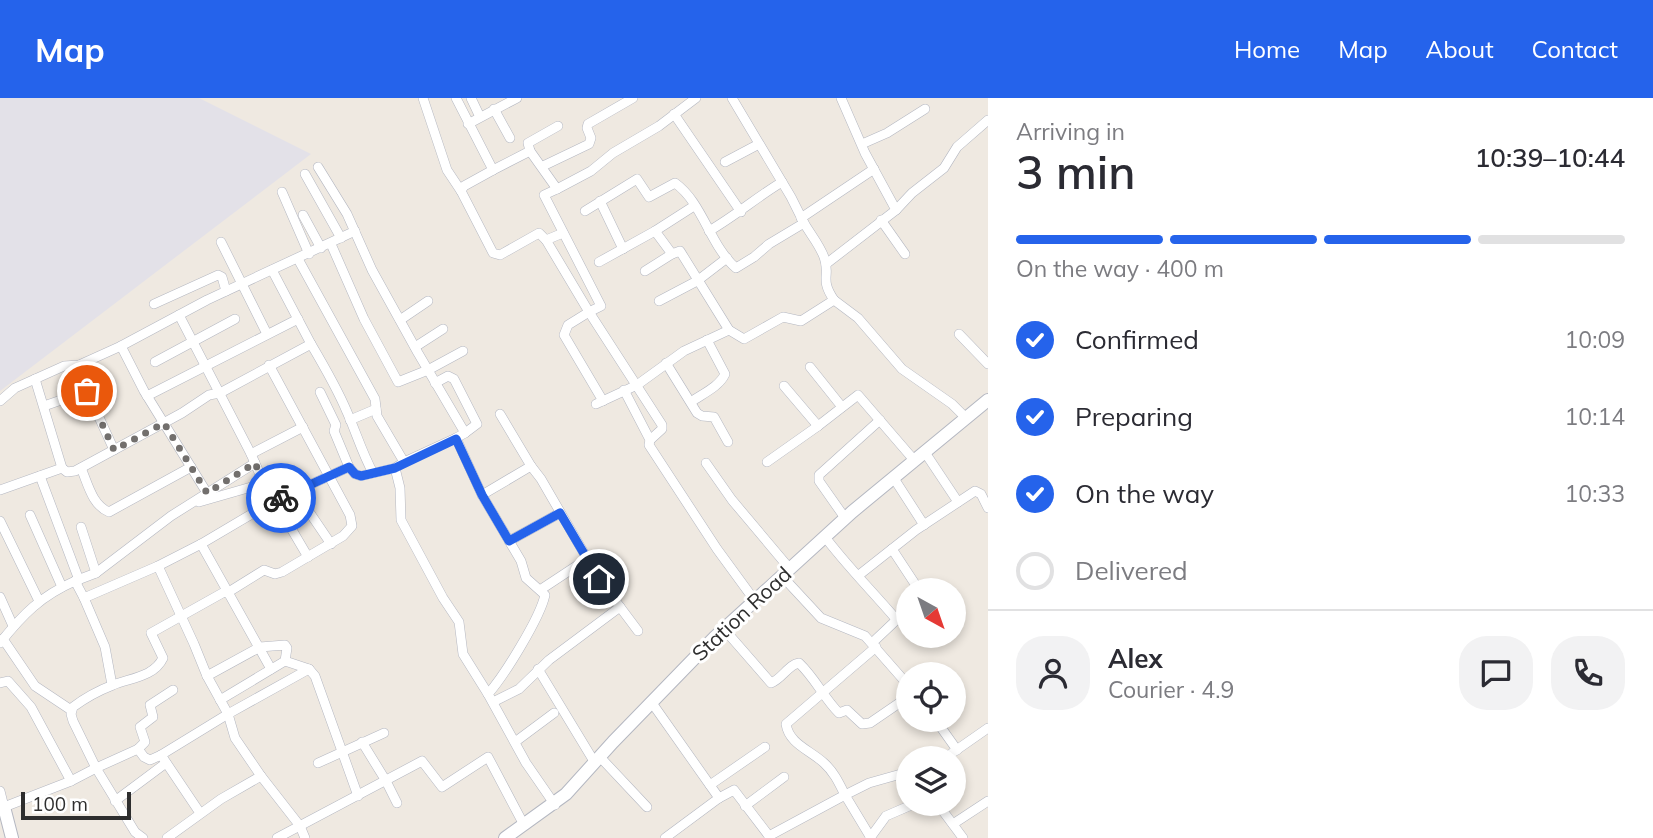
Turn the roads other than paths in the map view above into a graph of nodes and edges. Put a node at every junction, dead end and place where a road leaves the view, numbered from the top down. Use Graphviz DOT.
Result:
graph roads {
  1 [pos="423,98"];
  2 [pos="456,98"];
  3 [pos="471,98"];
  4 [pos="517,98"];
  5 [pos="633,98"];
  6 [pos="696,98"];
  7 [pos="732,98"];
  8 [pos="841,98"];
  9 [pos="494,109"];
  10 [pos="925,109"];
  11 [pos="674,114"];
  12 [pos="480,117"];
  13 [pos="988,120"];
  14 [pos="468,124"];
  15 [pos="558,126"];
  16 [pos="510,138"];
  17 [pos="759,144"];
  18 [pos="862,144"];
  19 [pos="530,150"];
  20 [pos="725,162"];
  21 [pos="543,166"];
  22 [pos="318,167"];
  23 [pos="874,169"];
  24 [pos="493,170"];
  25 [pos="305,174"];
  26 [pos="782,182"];
  27 [pos="557,188"];
  28 [pos="461,191"];
  29 [pos="282,192"];
  30 [pos="600,201"];
  31 [pos="694,206"];
  32 [pos="896,210"];
  33 [pos="585,211"];
  34 [pos="741,212"];
  35 [pos="303,215"];
  36 [pos="802,220"];
  37 [pos="881,220"];
  38 [pos="355,231"];
  39 [pos="655,231"];
  40 [pos="709,231"];
  41 [pos="563,233"];
  42 [pos="341,238"];
  43 [pos="546,240"];
  44 [pos="221,243"];
  45 [pos="331,244"];
  46 [pos="321,248"];
  47 [pos="623,249"];
  48 [pos="309,254"];
  49 [pos="672,254"];
  50 [pos="905,254"];
  51 [pos="727,258"];
  52 [pos="298,259"];
  53 [pos="599,262"];
  54 [pos="825,264"];
  55 [pos="272,270"];
  56 [pos="645,271"];
  57 [pos="697,281"];
  58 [pos="241,284"];
  59 [pos="226,291"];
  60 [pos="834,300"];
  61 [pos="428,301"];
  62 [pos="659,301"];
  63 [pos="153,304"];
  64 [pos="589,312"];
  65 [pos="179,315"];
  66 [pos="234,318"];
  67 [pos="298,319"];
  68 [pos="400,320"];
  69 [pos="443,330"];
  70 [pos="729,330"];
  71 [pos="267,334"];
  72 [pos="959,334"];
  73 [pos="192,340"];
  74 [pos="708,340"];
  75 [pos="311,344"];
  76 [pos="121,346"];
  77 [pos="415,347"];
  78 [pos="463,351"];
  79 [pos="155,362"];
  80 [pos="666,363"];
  81 [pos="988,364"];
  82 [pos="79,365"];
  83 [pos="269,365"];
  84 [pos="204,366"];
  85 [pos="810,367"];
  86 [pos="428,370"];
  87 [pos="35,379"];
  88 [pos="435,383"];
  89 [pos="636,385"];
  90 [pos="784,386"];
  91 [pos="624,390"];
  92 [pos="87,391"];
  93 [pos="320,392"];
  94 [pos="220,393"];
  95 [pos="147,396"];
  96 [pos="988,400"];
  97 [pos="0,401"];
  98 [pos="691,402"];
  99 [pos="44,406"];
  100 [pos="842,407"];
  101 [pos="376,409"];
  102 [pos="500,414"];
  103 [pos="966,418"];
  104 [pos="350,420"];
  105 [pos="880,420"];
  106 [pos="164,423"];
  107 [pos="818,426"];
  108 [pos="303,427"];
  109 [pos="461,436"];
  110 [pos="650,440"];
  111 [pos="728,442"];
  112 [pos="114,450"];
  113 [pos="919,456"];
  114 [pos="253,459"];
  115 [pos="404,462"];
  116 [pos="767,462"];
  117 [pos="706,463"];
  118 [pos="531,466"];
  119 [pos="191,467"];
  120 [pos="349,467"];
  121 [pos="62,468"];
  122 [pos="81,468"];
  123 [pos="395,468"];
  124 [pos="373,473"];
  125 [pos="40,476"];
  126 [pos="893,477"];
  127 [pos="328,478"];
  128 [pos="265,483"];
  129 [pos="0,490"];
  130 [pos="295,491"];
  131 [pos="207,493"];
  132 [pos="482,495"];
  133 [pos="273,501"];
  134 [pos="958,502"];
  135 [pos="192,504"];
  136 [pos="988,508"];
  137 [pos="560,513"];
  138 [pos="30,515"];
  139 [pos="845,518"];
  140 [pos="0,522"];
  141 [pos="924,525"];
  142 [pos="81,527"];
  143 [pos="825,537"];
  144 [pos="509,541"];
  145 [pos="201,544"];
  146 [pos="331,544"];
  147 [pos="892,548"];
  148 [pos="309,557"];
  149 [pos="587,559"];
  150 [pos="158,566"];
  151 [pos="786,572"];
  152 [pos="96,573"];
  153 [pos="859,575"];
  154 [pos="911,578"];
  155 [pos="77,580"];
  156 [pos="62,587"];
  157 [pos="540,590"];
  158 [pos="227,592"];
  159 [pos="0,597"];
  160 [pos="85,598"];
  161 [pos="39,601"];
  162 [pos="755,601"];
  163 [pos="620,607"];
  164 [pos="182,616"];
  165 [pos="896,619"];
  166 [pos="13,626"];
  167 [pos="724,629"];
  168 [pos="638,631"];
  169 [pos="1,641"];
  170 [pos="874,645"];
  171 [pos="260,647"];
  172 [pos="285,661"];
  173 [pos="271,669"];
  174 [pos="309,669"];
  175 [pos="538,669"];
  176 [pos="896,671"];
  177 [pos="207,676"];
  178 [pos="0,683"];
  179 [pos="112,685"];
  180 [pos="173,690"];
  181 [pos="823,692"];
  182 [pos="491,698"];
  183 [pos="220,700"];
  184 [pos="652,703"];
  185 [pos="896,705"];
  186 [pos="71,710"];
  187 [pos="554,713"];
  188 [pos="228,714"];
  189 [pos="988,728"];
  190 [pos="384,733"];
  191 [pos="515,742"];
  192 [pos="362,743"];
  193 [pos="963,746"];
  194 [pos="765,747"];
  195 [pos="138,749"];
  196 [pos="340,752"];
  197 [pos="163,759"];
  198 [pos="598,760"];
  199 [pos="318,763"];
  200 [pos="96,768"];
  201 [pos="896,775"];
  202 [pos="261,776"];
  203 [pos="784,777"];
  204 [pos="386,781"];
  205 [pos="71,782"];
  206 [pos="709,785"];
  207 [pos="0,791"];
  208 [pos="845,795"];
  209 [pos="358,796"];
  210 [pos="719,798"];
  211 [pos="115,801"];
  212 [pos="397,803"];
  213 [pos="2,805"];
  214 [pos="555,805"];
  215 [pos="987,805"];
  216 [pos="745,806"];
  217 [pos="647,807"];
  218 [pos="896,812"];
  219 [pos="200,813"];
  220 [pos="947,816"];
  221 [pos="953,824"];
  222 [pos="524,825"];
  223 [pos="300,826"];
  224 [pos="7,831"];
  225 [pos="769,837"];
  226 [pos="143,838"];
  227 [pos="167,838"];
  228 [pos="277,838"];
  229 [pos="305,838"];
  230 [pos="505,838"];
  231 [pos="665,838"];
  232 [pos="870,838"];
  233 [pos="962,838"];
  1 -- 28 [label="street"];
  2 -- 14 [label="street"];
  3 -- 12 [label="street"];
  4 -- 9 [label="street"];
  5 -- 21 [label="street"];
  6 -- 11 [label="street"];
  7 -- 17 [label="street"];
  8 -- 18 [label="street"];
  9 -- 12 [label="street"];
  9 -- 16 [label="street"];
  10 -- 18 [label="street"];
  11 -- 27 [label="street"];
  11 -- 34 [label="street"];
  12 -- 14 [label="street"];
  13 -- 32 [label="street"];
  14 -- 24 [label="street"];
  15 -- 19 [label="street"];
  17 -- 20 [label="street"];
  17 -- 26 [label="street"];
  18 -- 23 [label="street"];
  19 -- 21 [label="street"];
  19 -- 24 [label="street"];
  21 -- 27 [label="street"];
  22 -- 38 [label="street"];
  23 -- 32 [label="street"];
  23 -- 36 [label="street"];
  24 -- 28 [label="street"];
  25 -- 42 [label="street"];
  26 -- 34 [label="street"];
  26 -- 36 [label="street"];
  27 -- 41 [label="street"];
  28 -- 43 [label="street"];
  29 -- 48 [label="street"];
  30 -- 31 [label="street"];
  30 -- 33 [label="street"];
  30 -- 47 [label="street"];
  31 -- 39 [label="street"];
  31 -- 40 [label="street"];
  32 -- 37 [label="street"];
  34 -- 40 [label="street"];
  35 -- 46 [label="street"];
  36 -- 51 [label="street"];
  36 -- 54 [label="street"];
  37 -- 50 [label="street"];
  37 -- 54 [label="street"];
  38 -- 42 [label="street"];
  38 -- 68 [label="street"];
  39 -- 47 [label="street"];
  39 -- 49 [label="street"];
  40 -- 51 [label="street"];
  41 -- 43 [label="street"];
  41 -- 64 [label="street"];
  42 -- 45 [label="street"];
  43 -- 64 [label="street"];
  44 -- 58 [label="street"];
  45 -- 46 [label="street"];
  45 -- 86 [label="street"];
  46 -- 48 [label="street"];
  47 -- 53 [label="street"];
  48 -- 52 [label="street"];
  49 -- 56 [label="street"];
  49 -- 57 [label="street"];
  51 -- 57 [label="street"];
  52 -- 55 [label="street"];
  52 -- 101 [label="street"];
  54 -- 60 [label="street"];
  55 -- 58 [label="street"];
  55 -- 67 [label="street"];
  57 -- 62 [label="street"];
  57 -- 70 [label="street"];
  58 -- 59 [label="street"];
  58 -- 71 [label="street"];
  59 -- 63 [label="street"];
  59 -- 65 [label="street"];
  60 -- 70 [label="street"];
  60 -- 103 [label="street"];
  61 -- 68 [label="street"];
  64 -- 89 [label="street"];
  64 -- 91 [label="street"];
  65 -- 73 [label="street"];
  65 -- 76 [label="street"];
  66 -- 73 [label="street"];
  67 -- 71 [label="street"];
  67 -- 75 [label="street"];
  68 -- 77 [label="street"];
  69 -- 77 [label="street"];
  70 -- 74 [label="street"];
  71 -- 84 [label="street"];
  72 -- 81 [label="street"];
  73 -- 79 [label="street"];
  73 -- 84 [label="street"];
  74 -- 80 [label="street"];
  74 -- 98 [label="street"];
  75 -- 83 [label="street"];
  75 -- 104 [label="street"];
  76 -- 82 [label="street"];
  76 -- 95 [label="street"];
  77 -- 86 [label="street"];
  78 -- 86 [label="street"];
  80 -- 89 [label="street"];
  80 -- 98 [label="street"];
  82 -- 87 [label="street"];
  82 -- 92 [label="street"];
  83 -- 94 [label="street"];
  83 -- 108 [label="street"];
  84 -- 94 [label="street"];
  84 -- 95 [label="street"];
  85 -- 100 [label="street"];
  86 -- 88 [label="street"];
  87 -- 97 [label="street"];
  87 -- 99 [label="street"];
  88 -- 109 [label="street"];
  88 -- 109 [label="street"];
  89 -- 91 [label="street"];
  89 -- 110 [label="street"];
  90 -- 107 [label="street"];
  91 -- 110 [label="street"];
  92 -- 99 [label="street"];
  92 -- 112 [label="street"];
  93 -- 120 [label="street"];
  94 -- 106 [label="street"];
  94 -- 114 [label="street"];
  95 -- 106 [label="street"];
  96 -- 103 [label="main road, Station Road"];
  98 -- 111 [label="street"];
  99 -- 121 [label="street"];
  100 -- 105 [label="street"];
  100 -- 107 [label="street"];
  101 -- 104 [label="street"];
  101 -- 115 [label="street"];
  102 -- 118 [label="street"];
  103 -- 113 [label="main road, Station Road"];
  104 -- 124 [label="street"];
  105 -- 113 [label="street"];
  105 -- 139 [label="street"];
  106 -- 112 [label="street"];
  106 -- 119 [label="street"];
  107 -- 116 [label="street"];
  108 -- 114 [label="street"];
  108 -- 127 [label="street"];
  109 -- 115 [label="street"];
  109 -- 132 [label="street"];
  110 -- 162 [label="street"];
  112 -- 122 [label="street"];
  113 -- 126 [label="main road, Station Road"];
  113 -- 134 [label="street"];
  114 -- 128 [label="street"];
  114 -- 131 [label="street"];
  115 -- 123 [label="street"];
  117 -- 151 [label="street"];
  118 -- 132 [label="street"];
  118 -- 137 [label="street"];
  119 -- 122 [label="street"];
  119 -- 131 [label="street"];
  120 -- 124 [label="street"];
  120 -- 127 [label="street"];
  121 -- 122 [label="street"];
  121 -- 125 [label="street"];
  123 -- 124 [label="street"];
  123 -- 182 [label="street"];
  125 -- 129 [label="street"];
  125 -- 155 [label="street"];
  126 -- 139 [label="main road, Station Road"];
  126 -- 141 [label="street"];
  127 -- 130 [label="street"];
  127 -- 146 [label="street"];
  128 -- 133 [label="street"];
  128 -- 135 [label="street"];
  130 -- 133 [label="street"];
  130 -- 146 [label="street"];
  131 -- 135 [label="street"];
  132 -- 144 [label="street"];
  133 -- 145 [label="street"];
  133 -- 148 [label="street"];
  134 -- 136 [label="street"];
  134 -- 141 [label="street"];
  135 -- 152 [label="street"];
  137 -- 144 [label="street"];
  137 -- 149 [label="street"];
  138 -- 156 [label="street"];
  139 -- 143 [label="main road, Station Road"];
  140 -- 161 [label="street"];
  141 -- 147 [label="street"];
  142 -- 152 [label="street"];
  143 -- 151 [label="main road, Station Road"];
  143 -- 153 [label="street"];
  144 -- 157 [label="street"];
  145 -- 150 [label="street"];
  145 -- 158 [label="street"];
  146 -- 148 [label="street"];
  147 -- 153 [label="street"];
  147 -- 154 [label="street"];
  148 -- 158 [label="street"];
  149 -- 157 [label="street"];
  149 -- 163 [label="street"];
  150 -- 160 [label="street"];
  150 -- 164 [label="street"];
  151 -- 162 [label="main road, Station Road"];
  151 -- 170 [label="street"];
  152 -- 155 [label="street"];
  153 -- 165 [label="street"];
  155 -- 156 [label="street"];
  155 -- 160 [label="street"];
  156 -- 161 [label="street"];
  157 -- 182 [label="street"];
  158 -- 164 [label="street"];
  158 -- 171 [label="street"];
  159 -- 166 [label="street"];
  160 -- 179 [label="street"];
  161 -- 166 [label="street"];
  162 -- 167 [label="main road, Station Road"];
  163 -- 168 [label="street"];
  163 -- 175 [label="street"];
  164 -- 177 [label="street"];
  164 -- 179 [label="street"];
  165 -- 170 [label="street"];
  166 -- 169 [label="street"];
  167 -- 181 [label="street"];
  167 -- 184 [label="main road, Station Road"];
  169 -- 186 [label="street"];
  170 -- 176 [label="street"];
  170 -- 181 [label="street"];
  171 -- 172 [label="street"];
  171 -- 173 [label="street"];
  171 -- 177 [label="street"];
  172 -- 173 [label="street"];
  172 -- 174 [label="street"];
  173 -- 183 [label="street"];
  174 -- 188 [label="street"];
  174 -- 196 [label="street"];
  175 -- 182 [label="street"];
  175 -- 198 [label="street"];
  177 -- 183 [label="street"];
  178 -- 205 [label="street"];
  179 -- 186 [label="street"];
  180 -- 195 [label="street"];
  181 -- 185 [label="street"];
  181 -- 208 [label="street"];
  182 -- 191 [label="street"];
  183 -- 188 [label="street"];
  184 -- 198 [label="main road, Station Road"];
  184 -- 206 [label="street"];
  186 -- 200 [label="street"];
  187 -- 191 [label="street"];
  188 -- 197 [label="street"];
  188 -- 202 [label="street"];
  189 -- 193 [label="street"];
  190 -- 192 [label="street"];
  191 -- 214 [label="street"];
  192 -- 196 [label="street"];
  192 -- 204 [label="street"];
  194 -- 206 [label="street"];
  195 -- 197 [label="street"];
  195 -- 200 [label="street"];
  196 -- 199 [label="street"];
  196 -- 209 [label="street"];
  197 -- 211 [label="street"];
  197 -- 219 [label="street"];
  198 -- 214 [label="main road, Station Road"];
  198 -- 217 [label="street"];
  200 -- 205 [label="street"];
  200 -- 211 [label="street"];
  201 -- 208 [label="street"];
  202 -- 219 [label="street"];
  202 -- 223 [label="street"];
  203 -- 216 [label="street"];
  204 -- 209 [label="street"];
  204 -- 212 [label="street"];
  204 -- 222 [label="street"];
  205 -- 213 [label="street"];
  206 -- 210 [label="street"];
  207 -- 213 [label="street"];
  208 -- 225 [label="street"];
  208 -- 232 [label="street"];
  209 -- 223 [label="street"];
  210 -- 216 [label="street"];
  210 -- 231 [label="street"];
  211 -- 226 [label="street"];
  213 -- 224 [label="main road"];
  214 -- 222 [label="main road, Station Road"];
  215 -- 221 [label="street"];
  216 -- 225 [label="street"];
  218 -- 232 [label="street"];
  219 -- 227 [label="street"];
  220 -- 221 [label="street"];
  221 -- 233 [label="street"];
  222 -- 230 [label="main road, Station Road"];
  223 -- 228 [label="street"];
  223 -- 229 [label="street"];
}
